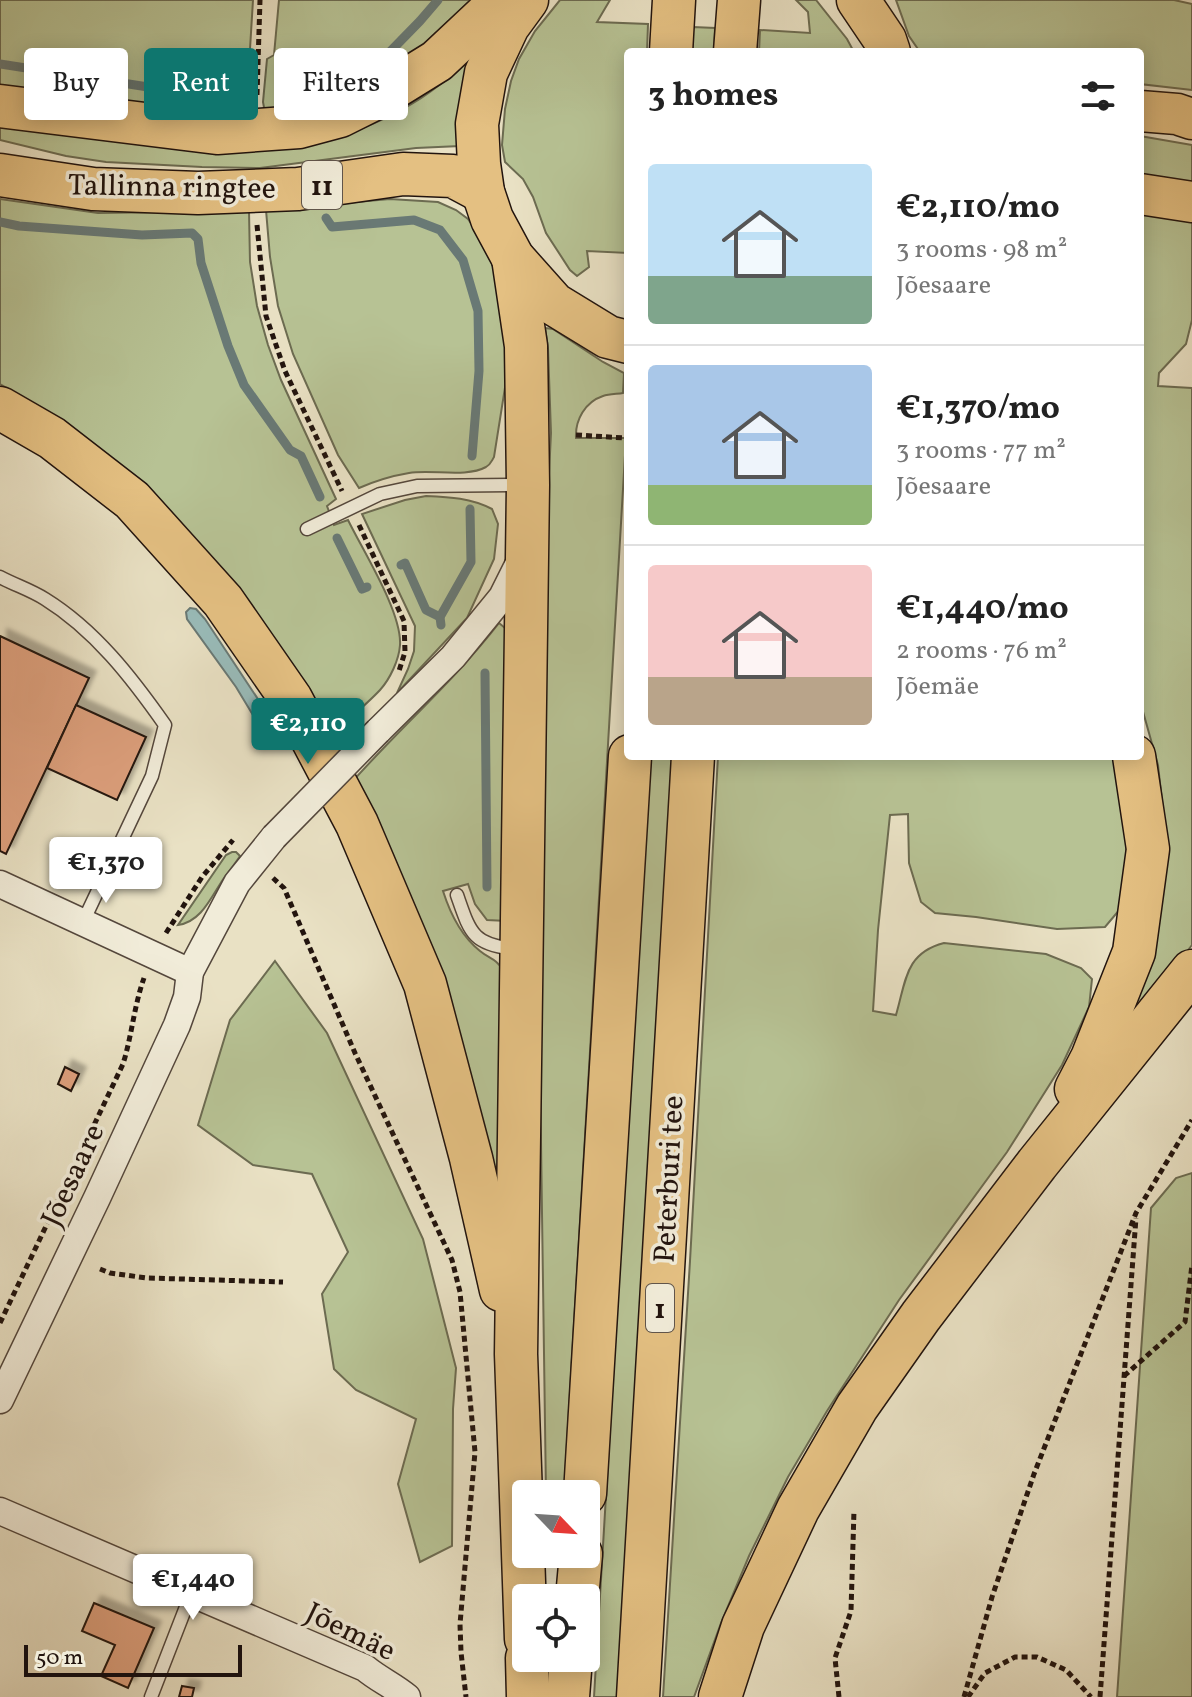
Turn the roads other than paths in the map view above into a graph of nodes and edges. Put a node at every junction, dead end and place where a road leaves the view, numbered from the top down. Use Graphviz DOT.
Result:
graph roads {
  1 [pos="513,0"];
  2 [pos="527,0"];
  3 [pos="858,0"];
  4 [pos="877,0"];
  5 [pos="887,46"];
  6 [pos="0,106"];
  7 [pos="1144,111"];
  8 [pos="1192,119"];
  9 [pos="0,175"];
  10 [pos="483,192"];
  11 [pos="1144,195"];
  12 [pos="1192,202"];
  13 [pos="513,258"];
  14 [pos="624,341"];
  15 [pos="0,408"];
  16 [pos="528,485"];
  17 [pos="307,529"];
  18 [pos="527,549"];
  19 [pos="0,577"];
  20 [pos="630,760"];
  21 [pos="693,760"];
  22 [pos="1135,760"];
  23 [pos="0,884"];
  24 [pos="457,895"];
  25 [pos="83,922"];
  26 [pos="522,950"];
  27 [pos="1192,971"];
  28 [pos="190,972"];
  29 [pos="1037,1164"];
  30 [pos="516,1354"];
  31 [pos="0,1400"];
  32 [pos="586,1480"];
  33 [pos="0,1511"];
  34 [pos="524,1584"];
  35 [pos="191,1594"];
  36 [pos="527,1672"];
  37 [pos="570,1672"];
  38 [pos="151,1697"];
  39 [pos="407,1697"];
  40 [pos="528,1697"];
  41 [pos="568,1697"];
  42 [pos="638,1697"];
  43 [pos="720,1697"];
  1 -- 6 [label="highway, Tallinna ringtee / 11"];
  2 -- 10 [label="highway"];
  3 -- 5 [label="highway"];
  4 -- 5 [label="highway"];
  7 -- 8 [label="main road"];
  9 -- 10 [label="highway, Tallinna ringtee / 11"];
  10 -- 13 [label="highway"];
  11 -- 12 [label="main road"];
  13 -- 14 [label="highway"];
  13 -- 16 [label="highway"];
  15 -- 30 [label="highway"];
  16 -- 17 [label="lane"];
  16 -- 18 [label="highway"];
  18 -- 26 [label="highway"];
  18 -- 28 [label="street, Jõesaare, bridge"];
  19 -- 25 [label="lane"];
  20 -- 32 [label="highway, Peterburi tee"];
  21 -- 42 [label="highway, Peterburi tee / 1"];
  22 -- 29 [label="highway"];
  23 -- 25 [label="street"];
  24 -- 26 [label="lane"];
  25 -- 28 [label="street"];
  26 -- 30 [label="highway"];
  27 -- 29 [label="highway"];
  28 -- 31 [label="street, Jõesaare"];
  29 -- 43 [label="highway"];
  30 -- 34 [label="highway"];
  33 -- 35 [label="street, Jõemäe"];
  35 -- 38 [label="lane"];
  35 -- 39 [label="street, Jõemäe"];
  36 -- 40 [label="highway"];
  37 -- 41 [label="highway"];
}
